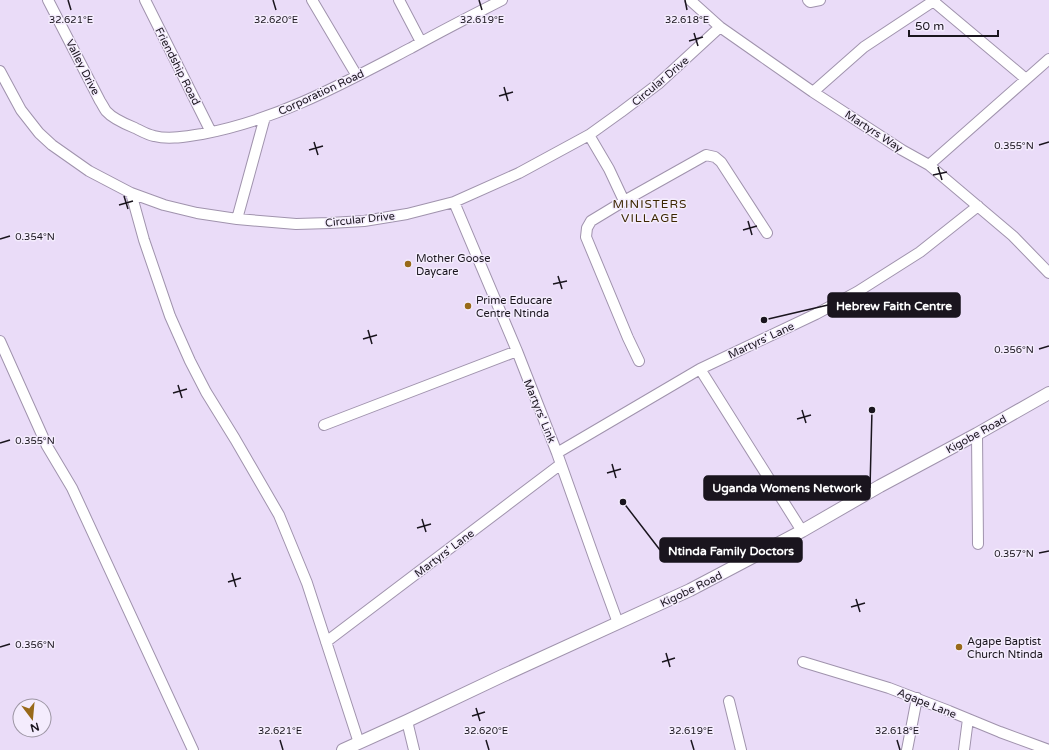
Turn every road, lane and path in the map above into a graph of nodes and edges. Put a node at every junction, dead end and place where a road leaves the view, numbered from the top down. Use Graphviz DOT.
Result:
graph roads {
  1 [pos="48,0"];
  2 [pos="145,0"];
  3 [pos="312,0"];
  4 [pos="399,0"];
  5 [pos="502,0"];
  6 [pos="690,0"];
  7 [pos="808,0"];
  8 [pos="820,0"];
  9 [pos="934,1"];
  10 [pos="720,27"];
  11 [pos="421,42"];
  12 [pos="1047,65"];
  13 [pos="0,71"];
  14 [pos="357,76"];
  15 [pos="1026,79"];
  16 [pos="813,92"];
  17 [pos="108,112"];
  18 [pos="265,117"];
  19 [pos="212,132"];
  20 [pos="589,135"];
  21 [pos="929,164"];
  22 [pos="131,193"];
  23 [pos="624,201"];
  24 [pos="454,202"];
  25 [pos="978,206"];
  26 [pos="238,218"];
  27 [pos="767,233"];
  28 [pos="1049,273"];
  29 [pos="0,341"];
  30 [pos="517,351"];
  31 [pos="639,361"];
  32 [pos="700,369"];
  33 [pos="1049,393"];
  34 [pos="324,425"];
  35 [pos="977,434"];
  36 [pos="557,453"];
  37 [pos="561,464"];
  38 [pos="802,531"];
  39 [pos="978,544"];
  40 [pos="618,623"];
  41 [pos="326,642"];
  42 [pos="803,662"];
  43 [pos="917,698"];
  44 [pos="729,701"];
  45 [pos="968,719"];
  46 [pos="407,721"];
  47 [pos="359,743"];
  48 [pos="193,750"];
  49 [pos="343,750"];
  50 [pos="414,750"];
  51 [pos="740,750"];
  52 [pos="907,750"];
  53 [pos="964,750"];
  54 [pos="1049,750"];
  1 -- 17 [label="street, Valley Drive"];
  2 -- 19 [label="street, Friendship Road"];
  3 -- 14 [label="street"];
  4 -- 11 [label="street"];
  5 -- 11 [label="street, Corporation Road"];
  6 -- 10 [label="street, Martyrs Way"];
  7 -- 8 [label="street"];
  9 -- 15 [label="street"];
  9 -- 16 [label="street"];
  10 -- 16 [label="street, Martyrs Way"];
  10 -- 20 [label="street, Circular Drive"];
  11 -- 14 [label="street, Corporation Road"];
  12 -- 15 [label="street"];
  13 -- 22 [label="street, Circular Drive"];
  14 -- 18 [label="street, Corporation Road"];
  15 -- 21 [label="street"];
  16 -- 21 [label="street, Martyrs Way"];
  17 -- 19 [label="street, Corporation Road"];
  18 -- 19 [label="street, Corporation Road"];
  18 -- 26 [label="street"];
  20 -- 23 [label="street"];
  20 -- 24 [label="street, Circular Drive"];
  21 -- 25 [label="street, Martyrs Way"];
  22 -- 26 [label="street, Circular Drive"];
  22 -- 41 [label="street"];
  23 -- 27 [label="street"];
  23 -- 31 [label="street"];
  24 -- 26 [label="street, Circular Drive"];
  24 -- 30 [label="street, Martyrs' Link"];
  25 -- 28 [label="street, Martyrs Way"];
  25 -- 32 [label="street, Martyrs' Lane"];
  29 -- 48 [label="street"];
  30 -- 34 [label="street"];
  30 -- 36 [label="street, Martyrs' Link"];
  32 -- 36 [label="street, Martyrs' Lane"];
  32 -- 38 [label="street"];
  33 -- 35 [label="street, Kigobe Road"];
  35 -- 38 [label="street, Kigobe Road"];
  35 -- 39 [label="street"];
  36 -- 37 [label="street, Martyrs' Link"];
  37 -- 40 [label="street, Martyrs' Link"];
  37 -- 41 [label="street, Martyrs' Lane"];
  38 -- 40 [label="street, Kigobe Road"];
  40 -- 46 [label="street, Kigobe Road"];
  41 -- 47 [label="street"];
  42 -- 43 [label="street, Agape Lane"];
  43 -- 45 [label="street, Agape Lane"];
  43 -- 52 [label="street"];
  44 -- 51 [label="street"];
  45 -- 53 [label="street"];
  45 -- 54 [label="street, Agape Lane"];
  46 -- 47 [label="street, Kigobe Road"];
  46 -- 50 [label="street"];
  47 -- 49 [label="street, Kigobe Road"];
}
